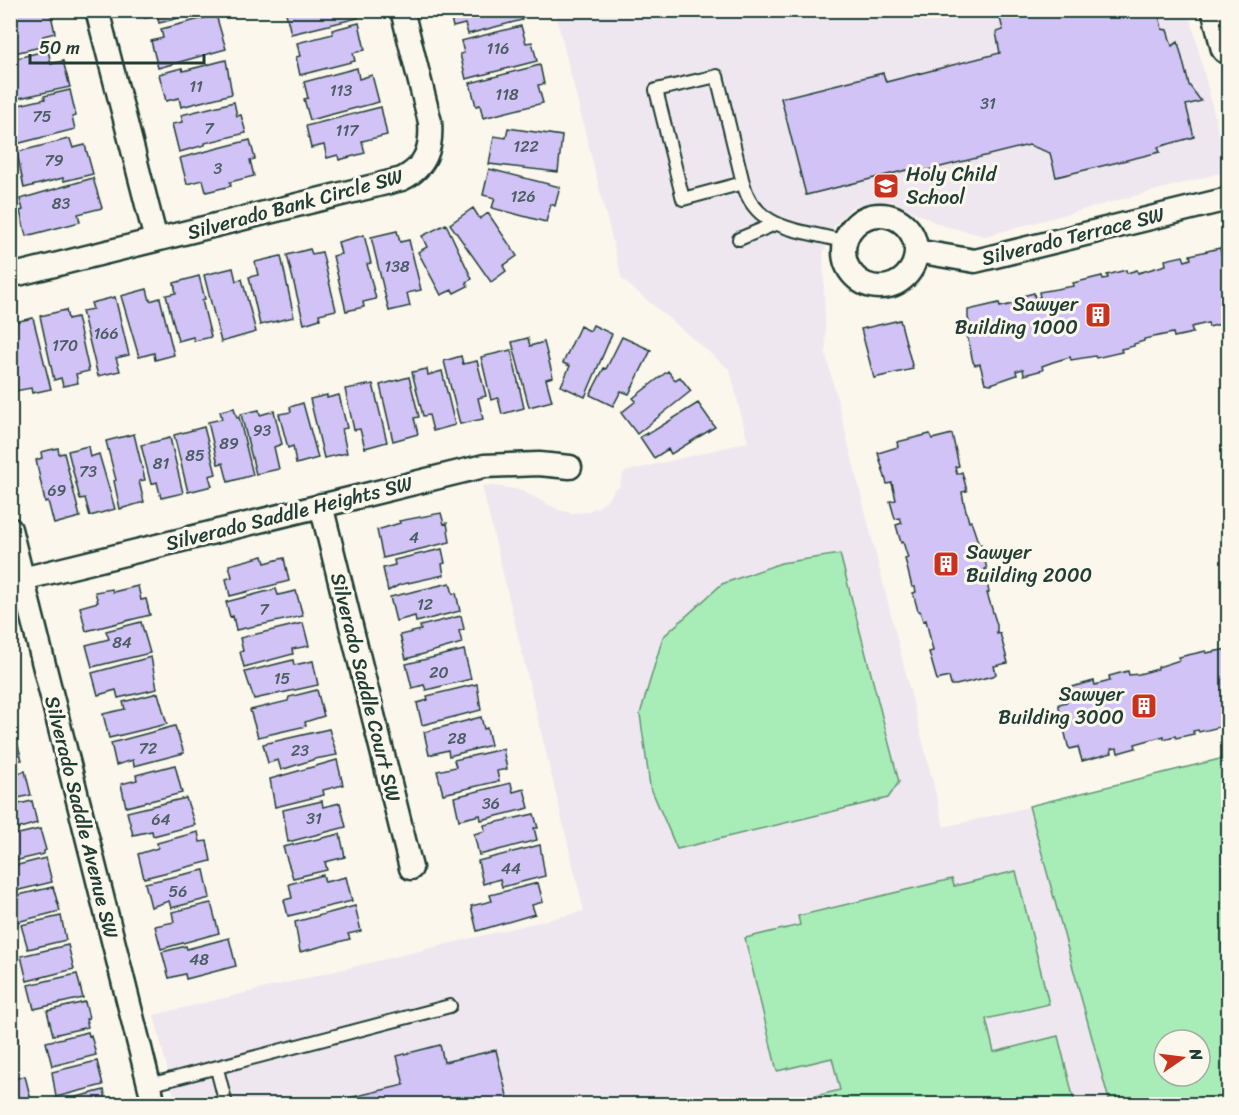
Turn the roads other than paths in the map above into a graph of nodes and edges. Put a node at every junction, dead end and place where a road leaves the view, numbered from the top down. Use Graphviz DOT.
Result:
graph roads {
  1 [pos="97,10"];
  2 [pos="402,10"];
  3 [pos="1220,10"];
  4 [pos="1228,47"];
  5 [pos="744,183"];
  6 [pos="1228,199"];
  7 [pos="775,224"];
  8 [pos="739,239"];
  9 [pos="156,240"];
  10 [pos="845,242"];
  11 [pos="916,251"];
  12 [pos="10,276"];
  13 [pos="570,467"];
  14 [pos="321,505"];
  15 [pos="10,529"];
  16 [pos="17,581"];
  17 [pos="411,868"];
  18 [pos="450,1006"];
  19 [pos="217,1069"];
  20 [pos="152,1095"];
  21 [pos="226,1104"];
  1 -- 9 [label="street"];
  2 -- 9 [label="street, Silverado Bank Circle SW"];
  3 -- 4 [label="street"];
  5 -- 5 [label="lane"];
  5 -- 7 [label="lane"];
  6 -- 11 [label="street, Silverado Terrace SW"];
  7 -- 8 [label="lane"];
  7 -- 10 [label="lane"];
  9 -- 12 [label="street, Silverado Bank Circle SW"];
  10 -- 11 [label="street"];
  10 -- 11 [label="street"];
  13 -- 14 [label="street, Silverado Saddle Heights SW"];
  14 -- 16 [label="street, Silverado Saddle Heights SW"];
  14 -- 17 [label="street, Silverado Saddle Court SW"];
  15 -- 16 [label="street, Silverado Saddle Avenue SW"];
  16 -- 20 [label="street, Silverado Saddle Avenue SW"];
  18 -- 19 [label="lane"];
  19 -- 20 [label="lane"];
  19 -- 21 [label="lane"];
}
